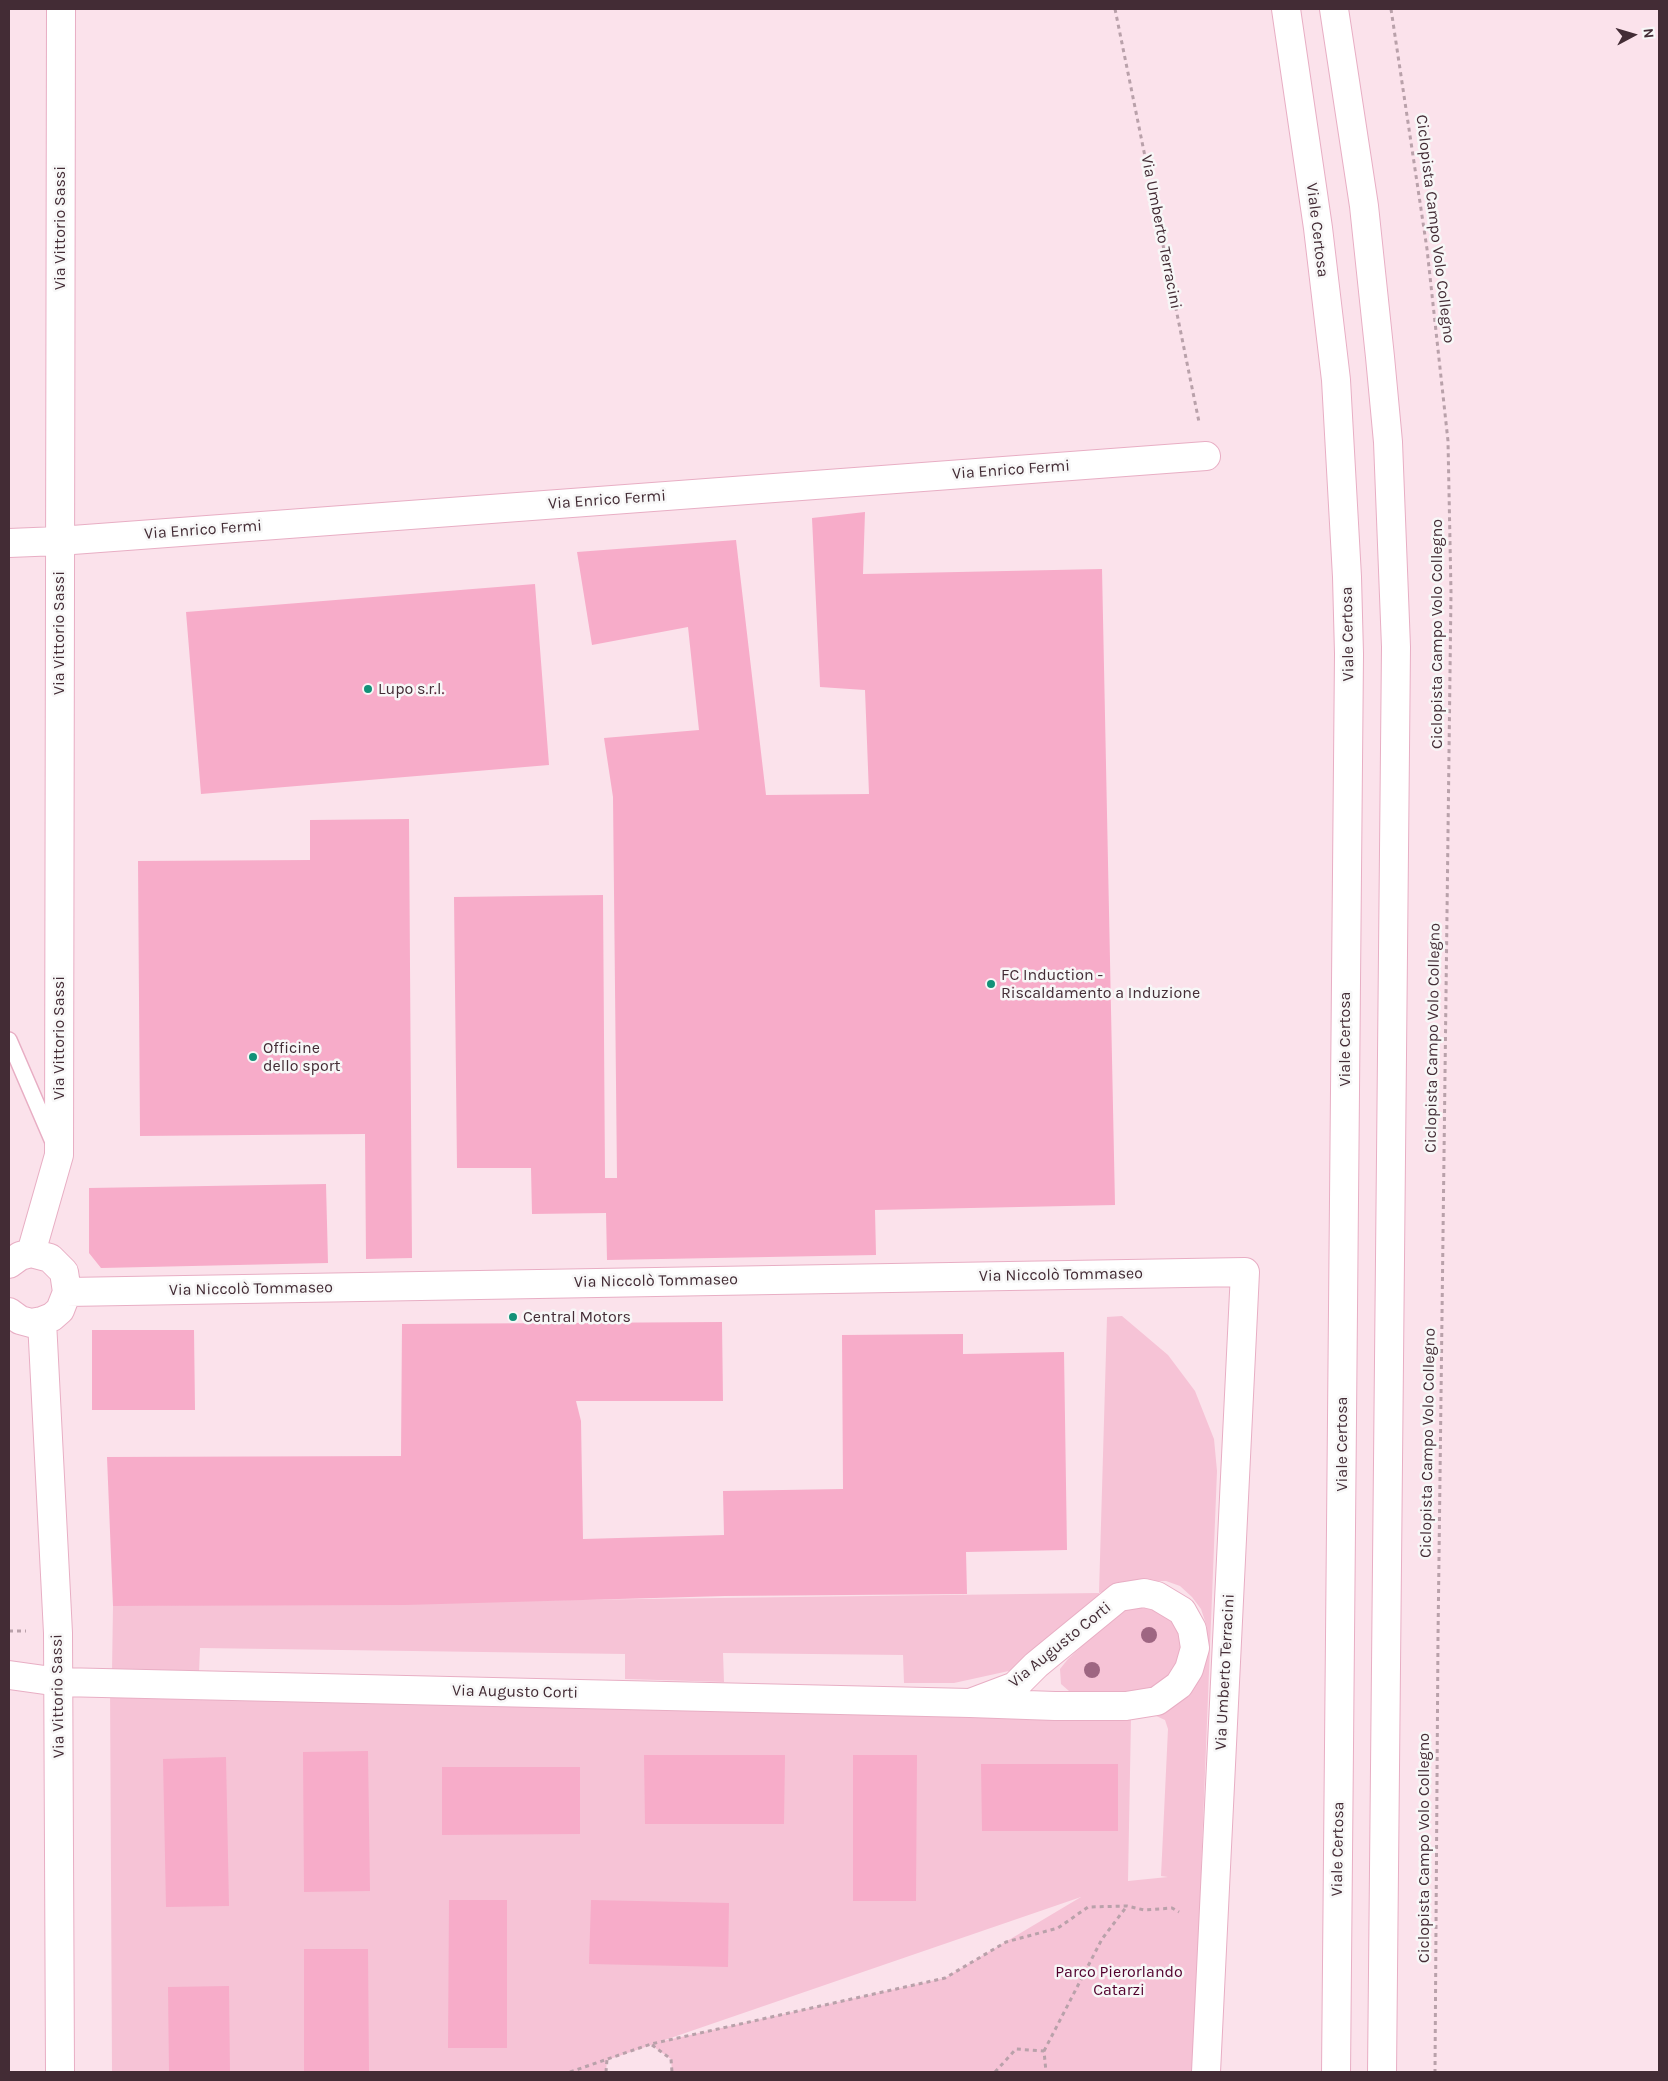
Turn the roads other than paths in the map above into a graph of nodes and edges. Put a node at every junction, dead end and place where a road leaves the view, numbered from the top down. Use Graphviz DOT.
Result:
graph roads {
  1 [pos="62,9"];
  2 [pos="1286,9"];
  3 [pos="1334,9"];
  4 [pos="1206,456"];
  5 [pos="59,541"];
  6 [pos="9,543"];
  7 [pos="9,1040"];
  8 [pos="59,1155"];
  9 [pos="20,1258"];
  10 [pos="1245,1272"];
  11 [pos="67,1292"];
  12 [pos="9,1312"];
  13 [pos="42,1321"];
  14 [pos="9,1674"];
  15 [pos="59,1682"];
  16 [pos="970,1703"];
  17 [pos="60,2072"];
  18 [pos="1206,2072"];
  19 [pos="1336,2072"];
  20 [pos="1382,2072"];
  1 -- 5 [label="street, Via Vittorio Sassi"];
  2 -- 19 [label="street, Viale Certosa"];
  3 -- 20 [label="street"];
  4 -- 5 [label="street, Via Enrico Fermi"];
  5 -- 6 [label="street, Via Enrico Fermi"];
  5 -- 8 [label="street, Via Vittorio Sassi"];
  7 -- 8 [label="lane"];
  8 -- 9 [label="street, Via Vittorio Sassi"];
  9 -- 11 [label="street"];
  10 -- 11 [label="street, Via Niccolò Tommaseo"];
  10 -- 18 [label="street, Via Umberto Terracini"];
  11 -- 13 [label="street"];
  12 -- 13 [label="street"];
  13 -- 15 [label="street, Via Vittorio Sassi"];
  14 -- 15 [label="street, Via Augusto Corti"];
  15 -- 16 [label="street, Via Augusto Corti"];
  15 -- 17 [label="street, Via Vittorio Sassi"];
  16 -- 16 [label="street, Via Augusto Corti"];
}
